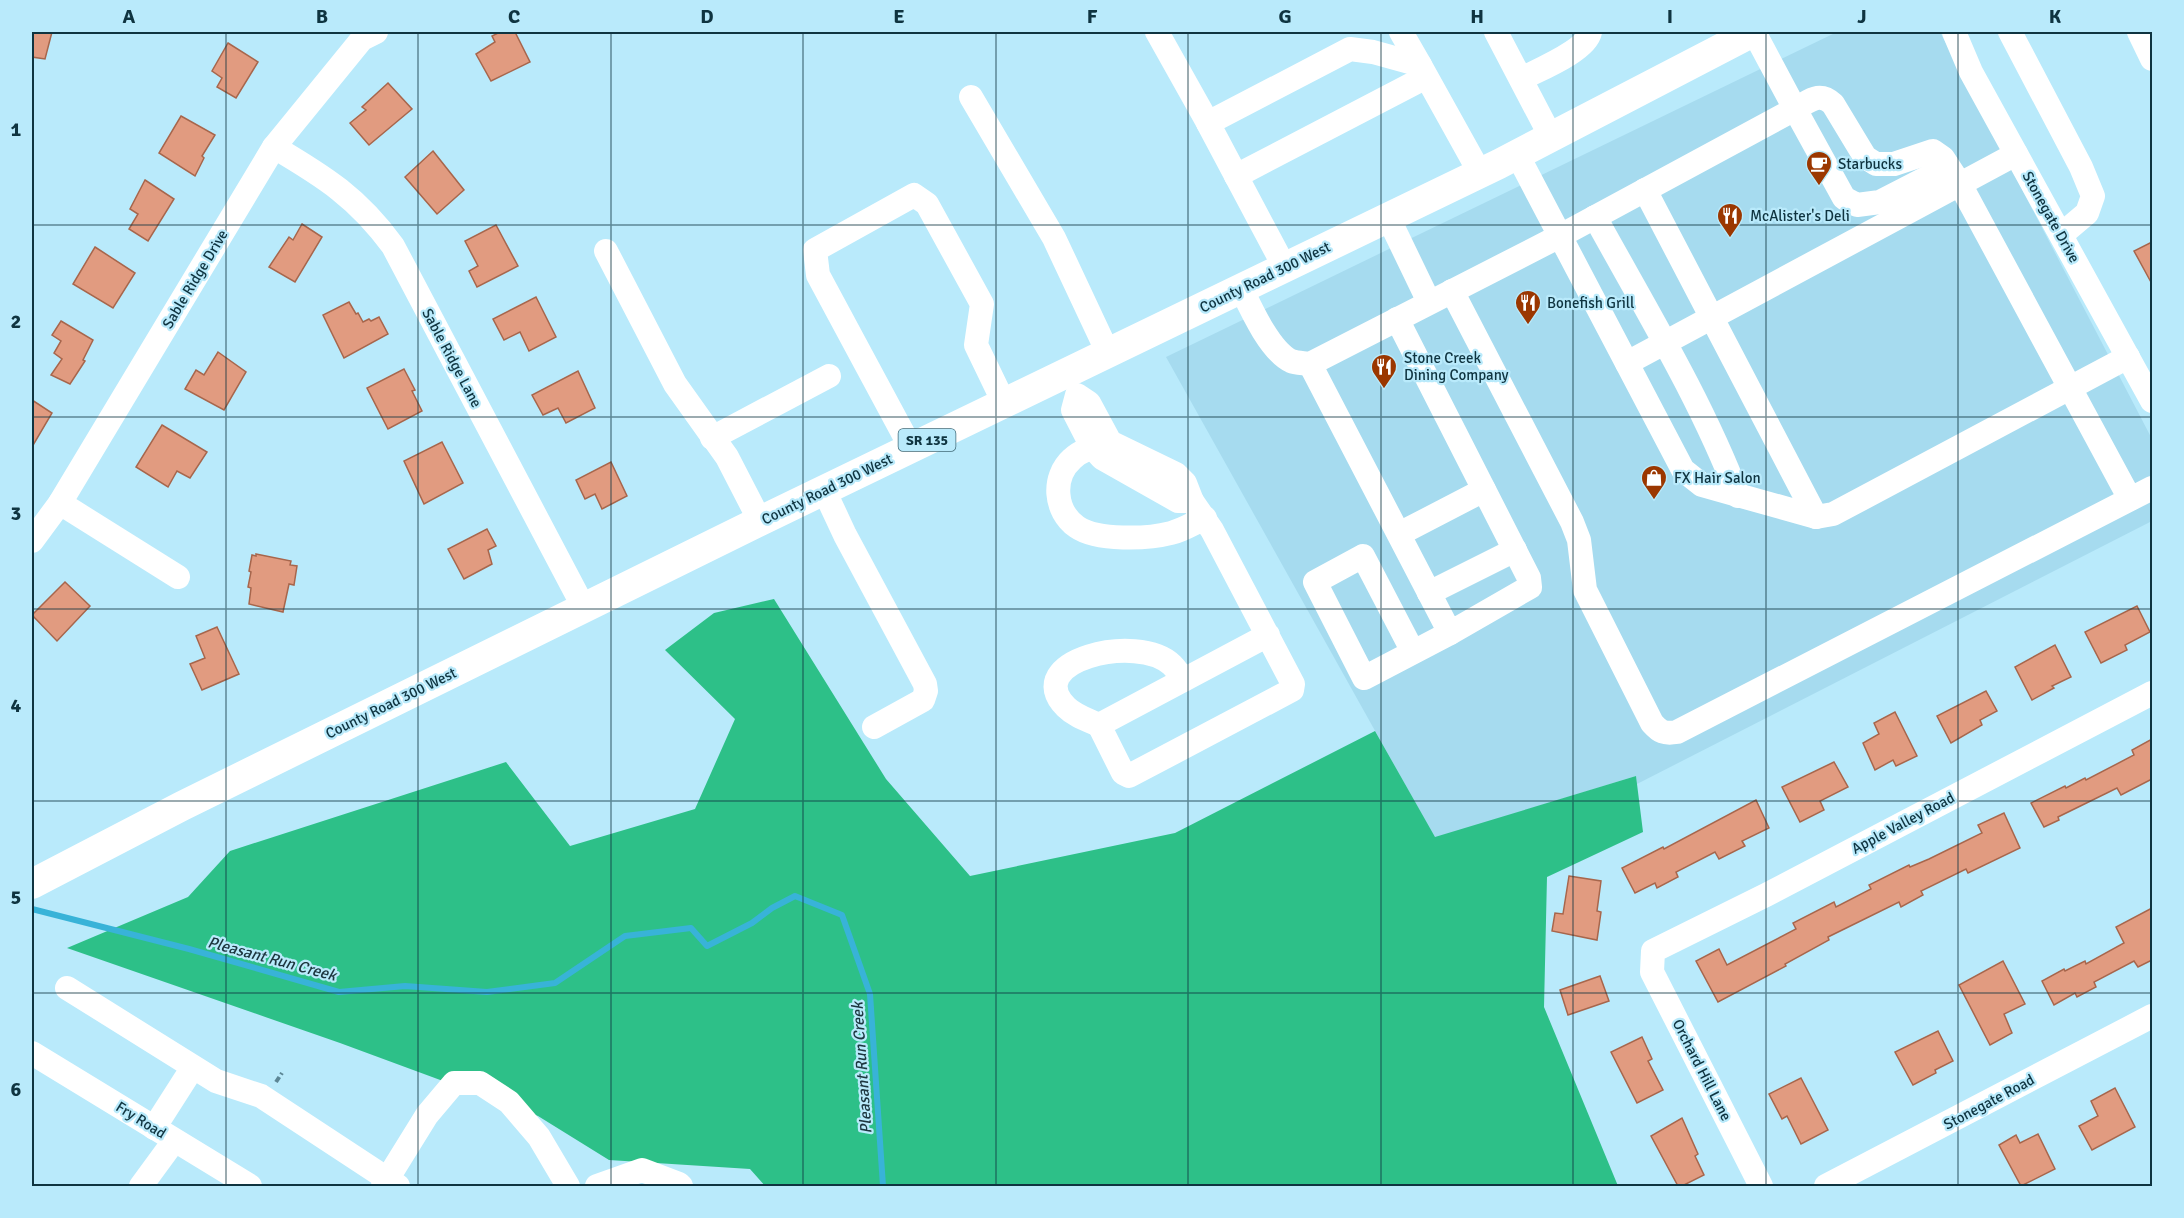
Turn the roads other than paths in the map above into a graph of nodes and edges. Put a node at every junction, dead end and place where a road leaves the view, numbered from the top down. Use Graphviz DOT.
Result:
graph roads {
  1 [pos="376,32"];
  2 [pos="1157,32"];
  3 [pos="1401,32"];
  4 [pos="1496,32"];
  5 [pos="1590,32"];
  6 [pos="1754,32"];
  7 [pos="1954,32"];
  8 [pos="2010,32"];
  9 [pos="2139,32"];
  10 [pos="2152,59"];
  11 [pos="1423,71"];
  12 [pos="1521,79"];
  13 [pos="972,97"];
  14 [pos="1795,109"];
  15 [pos="1208,123"];
  16 [pos="1551,137"];
  17 [pos="274,147"];
  18 [pos="1517,154"];
  19 [pos="2016,154"];
  20 [pos="1480,173"];
  21 [pos="1954,175"];
  22 [pos="1236,176"];
  23 [pos="1645,190"];
  24 [pos="1595,217"];
  25 [pos="1388,218"];
  26 [pos="2061,235"];
  27 [pos="1560,236"];
  28 [pos="606,251"];
  29 [pos="1285,268"];
  30 [pos="1241,288"];
  31 [pos="1452,291"];
  32 [pos="1429,302"];
  33 [pos="1712,317"];
  34 [pos="1397,319"];
  35 [pos="1664,343"];
  36 [pos="1108,353"];
  37 [pos="2128,357"];
  38 [pos="1627,363"];
  39 [pos="1310,364"];
  40 [pos="829,376"];
  41 [pos="1071,384"];
  42 [pos="2069,388"];
  43 [pos="2152,401"];
  44 [pos="1004,403"];
  45 [pos="712,438"];
  46 [pos="1101,445"];
  47 [pos="911,448"];
  48 [pos="2152,488"];
  49 [pos="824,490"];
  50 [pos="1484,490"];
  51 [pos="1738,496"];
  52 [pos="2130,499"];
  53 [pos="60,503"];
  54 [pos="1199,509"];
  55 [pos="1816,517"];
  56 [pos="760,521"];
  57 [pos="1399,534"];
  58 [pos="32,541"];
  59 [pos="1515,550"];
  60 [pos="178,577"];
  61 [pos="1430,593"];
  62 [pos="584,608"];
  63 [pos="1450,633"];
  64 [pos="1268,635"];
  65 [pos="1413,652"];
  66 [pos="1183,680"];
  67 [pos="2152,693"];
  68 [pos="1099,725"];
  69 [pos="874,727"];
  70 [pos="32,884"];
  71 [pos="1653,951"];
  72 [pos="68,988"];
  73 [pos="2152,1016"];
  74 [pos="32,1053"];
  75 [pos="193,1067"];
  76 [pos="164,1134"];
  77 [pos="389,1184"];
  78 [pos="141,1186"];
  79 [pos="250,1186"];
  80 [pos="568,1186"];
  81 [pos="597,1186"];
  82 [pos="681,1186"];
  83 [pos="1761,1186"];
  84 [pos="1826,1186"];
  1 -- 17 [label="street, Sable Ridge Drive"];
  2 -- 15 [label="street"];
  3 -- 11 [label="street"];
  4 -- 12 [label="street"];
  5 -- 12 [label="street"];
  6 -- 14 [label="street"];
  6 -- 16 [label="main road, County Road 300 West / SR 135"];
  7 -- 19 [label="street, Stonegate Drive"];
  8 -- 26 [label="street"];
  9 -- 10 [label="street"];
  11 -- 15 [label="street"];
  11 -- 20 [label="street"];
  11 -- 22 [label="street"];
  12 -- 16 [label="street"];
  13 -- 36 [label="street"];
  14 -- 21 [label="street"];
  14 -- 21 [label="street"];
  14 -- 23 [label="street"];
  15 -- 22 [label="street"];
  16 -- 18 [label="main road, County Road 300 West / SR 135"];
  17 -- 53 [label="street, Sable Ridge Drive"];
  17 -- 62 [label="street, Sable Ridge Lane"];
  18 -- 20 [label="main road, County Road 300 West / SR 135"];
  18 -- 27 [label="street"];
  19 -- 21 [label="street"];
  19 -- 26 [label="street, Stonegate Drive"];
  20 -- 25 [label="main road, County Road 300 West / SR 135"];
  21 -- 33 [label="street"];
  21 -- 42 [label="street"];
  22 -- 29 [label="street"];
  23 -- 24 [label="street"];
  23 -- 33 [label="street"];
  24 -- 27 [label="street"];
  24 -- 35 [label="street"];
  25 -- 29 [label="main road, County Road 300 West / SR 135"];
  25 -- 32 [label="street"];
  26 -- 37 [label="street, Stonegate Drive"];
  27 -- 31 [label="street"];
  27 -- 38 [label="street"];
  28 -- 45 [label="street"];
  29 -- 30 [label="main road, County Road 300 West / SR 135"];
  30 -- 36 [label="main road, County Road 300 West / SR 135"];
  30 -- 39 [label="street"];
  31 -- 32 [label="street"];
  31 -- 52 [label="street"];
  32 -- 34 [label="street"];
  33 -- 35 [label="street"];
  33 -- 55 [label="street"];
  34 -- 39 [label="street"];
  34 -- 50 [label="street"];
  35 -- 38 [label="street"];
  35 -- 51 [label="street"];
  36 -- 41 [label="main road, County Road 300 West / SR 135"];
  37 -- 42 [label="street"];
  37 -- 43 [label="street, Stonegate Drive"];
  38 -- 51 [label="street"];
  39 -- 57 [label="street"];
  40 -- 45 [label="street"];
  41 -- 44 [label="main road, County Road 300 West / SR 135"];
  41 -- 46 [label="street"];
  42 -- 52 [label="street"];
  42 -- 55 [label="street"];
  44 -- 47 [label="main road, County Road 300 West / SR 135"];
  44 -- 47 [label="street"];
  45 -- 56 [label="street"];
  46 -- 54 [label="street"];
  46 -- 54 [label="street"];
  47 -- 49 [label="main road, County Road 300 West / SR 135"];
  48 -- 52 [label="street"];
  49 -- 56 [label="main road, County Road 300 West / SR 135"];
  49 -- 69 [label="street"];
  50 -- 57 [label="street"];
  50 -- 59 [label="street"];
  51 -- 55 [label="street"];
  53 -- 58 [label="street, Sable Ridge Drive"];
  53 -- 60 [label="street"];
  54 -- 64 [label="street"];
  56 -- 62 [label="main road, County Road 300 West / SR 135"];
  57 -- 61 [label="street"];
  59 -- 61 [label="street"];
  59 -- 63 [label="street"];
  61 -- 63 [label="street"];
  62 -- 70 [label="main road, County Road 300 West / SR 135"];
  63 -- 65 [label="street"];
  64 -- 66 [label="street"];
  64 -- 68 [label="street"];
  65 -- 65 [label="street"];
  66 -- 68 [label="street"];
  66 -- 68 [label="street"];
  67 -- 71 [label="street, Apple Valley Road"];
  71 -- 83 [label="street, Orchard Hill Lane"];
  72 -- 75 [label="street"];
  73 -- 84 [label="street, Stonegate Road"];
  74 -- 76 [label="street, Fry Road"];
  75 -- 76 [label="street"];
  75 -- 77 [label="street"];
  76 -- 78 [label="street"];
  76 -- 79 [label="street, Fry Road"];
  77 -- 80 [label="street"];
  81 -- 82 [label="street"];
}
